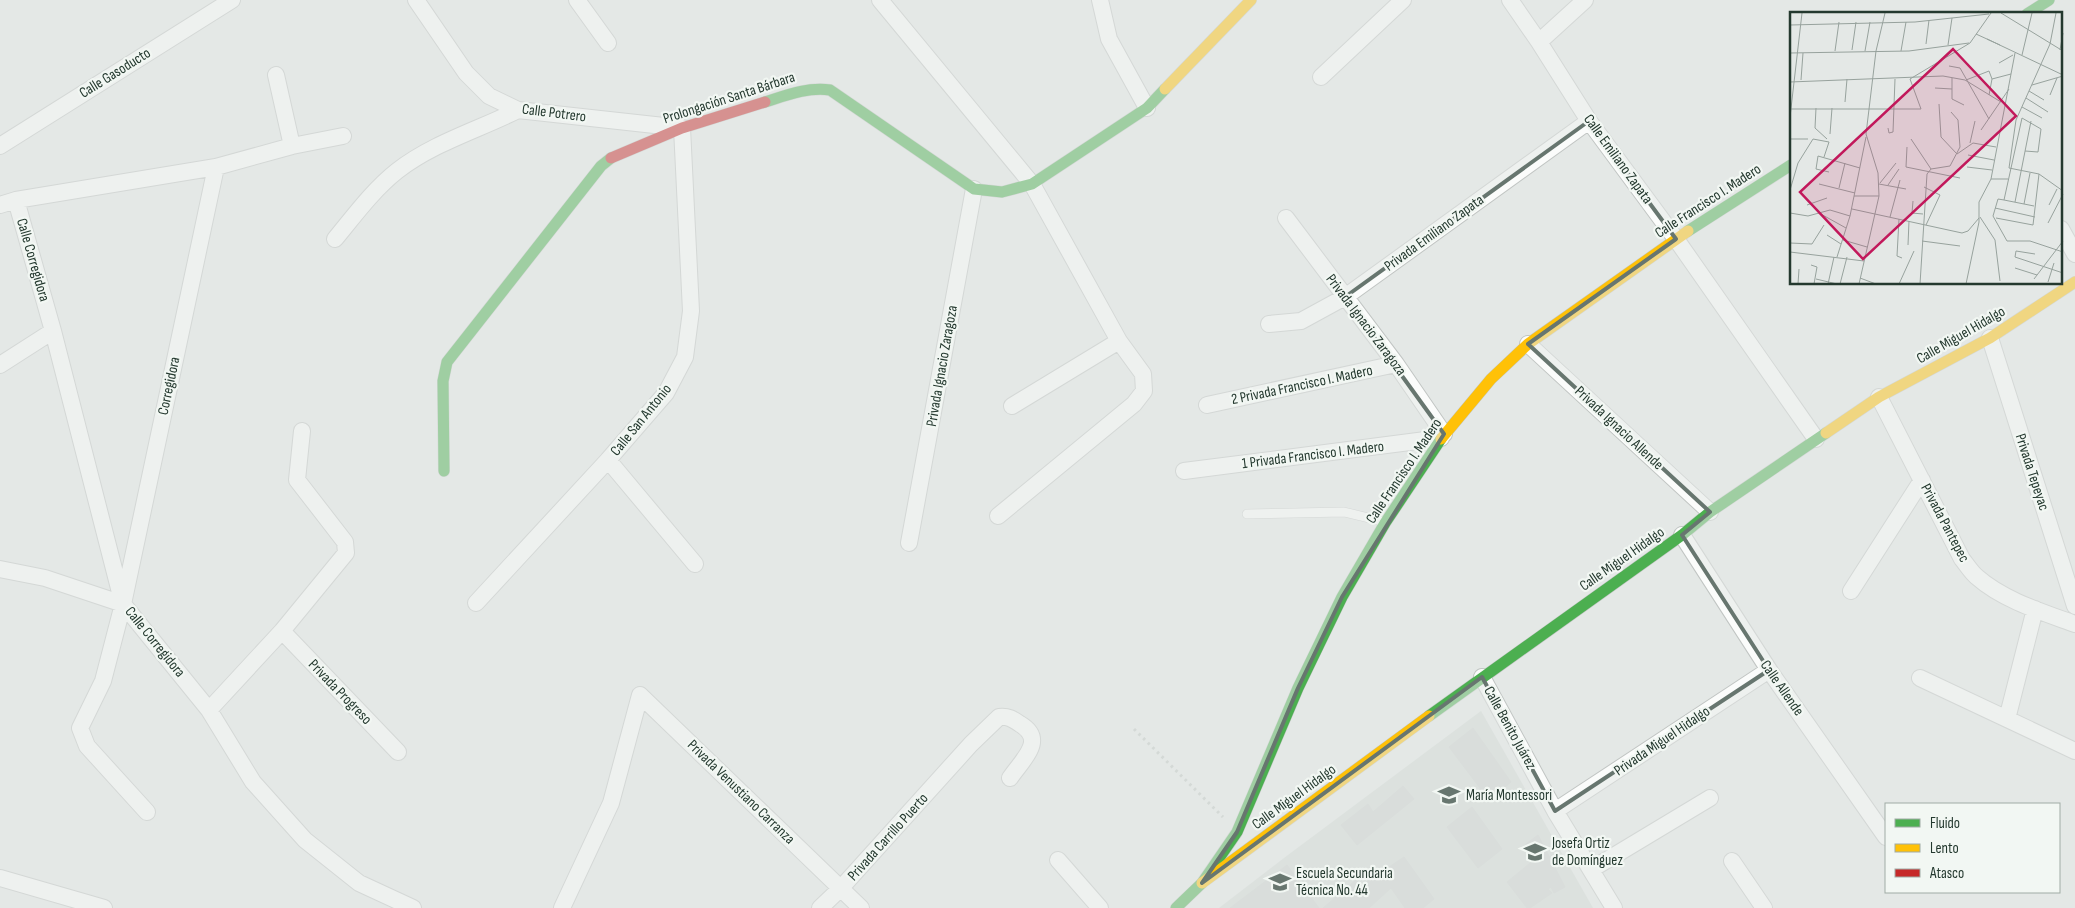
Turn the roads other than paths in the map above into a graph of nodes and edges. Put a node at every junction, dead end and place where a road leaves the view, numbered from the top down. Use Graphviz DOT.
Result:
graph roads {
  1 [pos="232,0"];
  2 [pos="416,0"];
  3 [pos="577,0"];
  4 [pos="880,0"];
  5 [pos="1100,0"];
  6 [pos="1251,0"];
  7 [pos="1403,0"];
  8 [pos="1510,0"];
  9 [pos="1585,0"];
  10 [pos="2049,0"];
  11 [pos="2030,12"];
  12 [pos="1540,42"];
  13 [pos="608,43"];
  14 [pos="276,75"];
  15 [pos="1321,77"];
  16 [pos="1147,108"];
  17 [pos="518,110"];
  18 [pos="1589,121"];
  19 [pos="682,128"];
  20 [pos="343,136"];
  21 [pos="0,146"];
  22 [pos="292,146"];
  23 [pos="1790,165"];
  24 [pos="216,167"];
  25 [pos="1032,184"];
  26 [pos="974,189"];
  27 [pos="16,200"];
  28 [pos="0,205"];
  29 [pos="1286,218"];
  30 [pos="2062,232"];
  31 [pos="334,239"];
  32 [pos="1676,239"];
  33 [pos="2075,254"];
  34 [pos="2075,282"];
  35 [pos="1346,297"];
  36 [pos="1269,324"];
  37 [pos="53,331"];
  38 [pos="1990,338"];
  39 [pos="1119,341"];
  40 [pos="1528,344"];
  41 [pos="1396,364"];
  42 [pos="0,365"];
  43 [pos="1879,397"];
  44 [pos="1012,406"];
  45 [pos="1207,406"];
  46 [pos="302,431"];
  47 [pos="1442,436"];
  48 [pos="1816,440"];
  49 [pos="608,460"];
  50 [pos="444,471"];
  51 [pos="1184,471"];
  52 [pos="1922,480"];
  53 [pos="1710,512"];
  54 [pos="1247,514"];
  55 [pos="998,516"];
  56 [pos="1385,522"];
  57 [pos="1682,535"];
  58 [pos="909,543"];
  59 [pos="695,564"];
  60 [pos="0,569"];
  61 [pos="1851,592"];
  62 [pos="123,604"];
  63 [pos="476,604"];
  64 [pos="2075,606"];
  65 [pos="2035,609"];
  66 [pos="2075,624"];
  67 [pos="282,631"];
  68 [pos="1769,670"];
  69 [pos="1482,677"];
  70 [pos="1920,678"];
  71 [pos="210,710"];
  72 [pos="2007,719"];
  73 [pos="398,752"];
  74 [pos="2075,752"];
  75 [pos="1010,778"];
  76 [pos="1710,798"];
  77 [pos="1555,811"];
  78 [pos="147,812"];
  79 [pos="1885,836"];
  80 [pos="1058,860"];
  81 [pos="1732,861"];
  82 [pos="1592,869"];
  83 [pos="0,878"];
  84 [pos="1202,884"];
  85 [pos="841,888"];
  86 [pos="104,908"];
  87 [pos="413,908"];
  88 [pos="562,908"];
  89 [pos="820,908"];
  90 [pos="861,908"];
  91 [pos="1100,908"];
  92 [pos="1176,908"];
  93 [pos="1614,908"];
  94 [pos="1764,908"];
  1 -- 21 [label="street, Calle Gasoducto"];
  2 -- 17 [label="street, Calle Potrero"];
  3 -- 13 [label="street"];
  4 -- 25 [label="street"];
  5 -- 16 [label="street"];
  6 -- 16 [label="street, Prolongación Santa Bárbara"];
  7 -- 15 [label="street"];
  8 -- 12 [label="street, Calle Emiliano Zapata"];
  9 -- 12 [label="street"];
  10 -- 11 [label="street"];
  12 -- 18 [label="street, Calle Emiliano Zapata"];
  14 -- 22 [label="street"];
  16 -- 25 [label="street, Prolongación Santa Bárbara"];
  17 -- 19 [label="street, Calle Potrero"];
  17 -- 31 [label="street"];
  18 -- 32 [label="street, Calle Emiliano Zapata"];
  18 -- 35 [label="street, Privada Emiliano Zapata"];
  19 -- 26 [label="street, Prolongación Santa Bárbara"];
  19 -- 49 [label="street, Calle San Antonio"];
  19 -- 50 [label="street, Prolongación Santa Bárbara"];
  20 -- 22 [label="street"];
  22 -- 24 [label="street"];
  23 -- 32 [label="street, Calle Francisco I. Madero"];
  24 -- 27 [label="street"];
  24 -- 62 [label="street, Corregidora"];
  25 -- 26 [label="street, Prolongación Santa Bárbara"];
  25 -- 39 [label="street"];
  26 -- 58 [label="street, Privada Ignacio Zaragoza"];
  27 -- 28 [label="street"];
  27 -- 37 [label="street, Calle Corregidora"];
  29 -- 35 [label="street, Privada Ignacio Zaragoza"];
  30 -- 33 [label="street"];
  32 -- 40 [label="street, Calle Francisco I. Madero"];
  32 -- 48 [label="street, Calle Emiliano Zapata"];
  34 -- 38 [label="street, Calle Miguel Hidalgo"];
  35 -- 36 [label="street, Privada Emiliano Zapata"];
  35 -- 41 [label="street, Privada Ignacio Zaragoza"];
  37 -- 42 [label="street"];
  37 -- 62 [label="street, Calle Corregidora"];
  38 -- 43 [label="street, Calle Miguel Hidalgo"];
  38 -- 64 [label="street, Privada Tepeyac"];
  39 -- 44 [label="street"];
  39 -- 55 [label="street"];
  40 -- 47 [label="street, Calle Francisco I. Madero"];
  40 -- 53 [label="street, Privada Ignacio Allende"];
  41 -- 45 [label="street, 2 Privada Francisco I. Madero"];
  41 -- 47 [label="street, Privada Ignacio Zaragoza"];
  43 -- 48 [label="street, Calle Miguel Hidalgo"];
  43 -- 52 [label="street, Privada Pantepec"];
  46 -- 67 [label="street"];
  47 -- 51 [label="street, 1 Privada Francisco I. Madero"];
  47 -- 56 [label="street, Calle Francisco I. Madero"];
  48 -- 53 [label="street, Calle Miguel Hidalgo"];
  49 -- 59 [label="street"];
  49 -- 63 [label="street, Calle San Antonio"];
  52 -- 61 [label="street"];
  52 -- 65 [label="street, Privada Pantepec"];
  53 -- 57 [label="street, Calle Miguel Hidalgo"];
  54 -- 56 [label="lane"];
  56 -- 84 [label="street, Calle Francisco I. Madero"];
  57 -- 68 [label="street, Calle Allende"];
  57 -- 69 [label="street, Calle Miguel Hidalgo"];
  60 -- 62 [label="street"];
  62 -- 71 [label="street, Calle Corregidora"];
  62 -- 78 [label="street, Corregidora"];
  65 -- 66 [label="street, Privada Pantepec"];
  65 -- 72 [label="street"];
  67 -- 71 [label="street"];
  67 -- 73 [label="street, Privada Progreso"];
  68 -- 77 [label="street, Privada Miguel Hidalgo"];
  68 -- 79 [label="street, Calle Allende"];
  69 -- 77 [label="street, Calle Benito Juárez"];
  69 -- 84 [label="street, Calle Miguel Hidalgo"];
  70 -- 72 [label="street"];
  71 -- 87 [label="street, Calle Corregidora"];
  72 -- 74 [label="street"];
  75 -- 85 [label="street, Privada Carrillo Puerto"];
  76 -- 82 [label="street"];
  77 -- 82 [label="street, Calle Benito Juárez"];
  80 -- 91 [label="street"];
  81 -- 94 [label="street"];
  82 -- 93 [label="street, Calle Benito Juárez"];
  83 -- 86 [label="street"];
  84 -- 92 [label="street, Calle Francisco I. Madero"];
  85 -- 88 [label="street, Privada Venustiano Carranza"];
  85 -- 89 [label="street, Privada Carrillo Puerto"];
  85 -- 90 [label="street, Privada Venustiano Carranza"];
}
